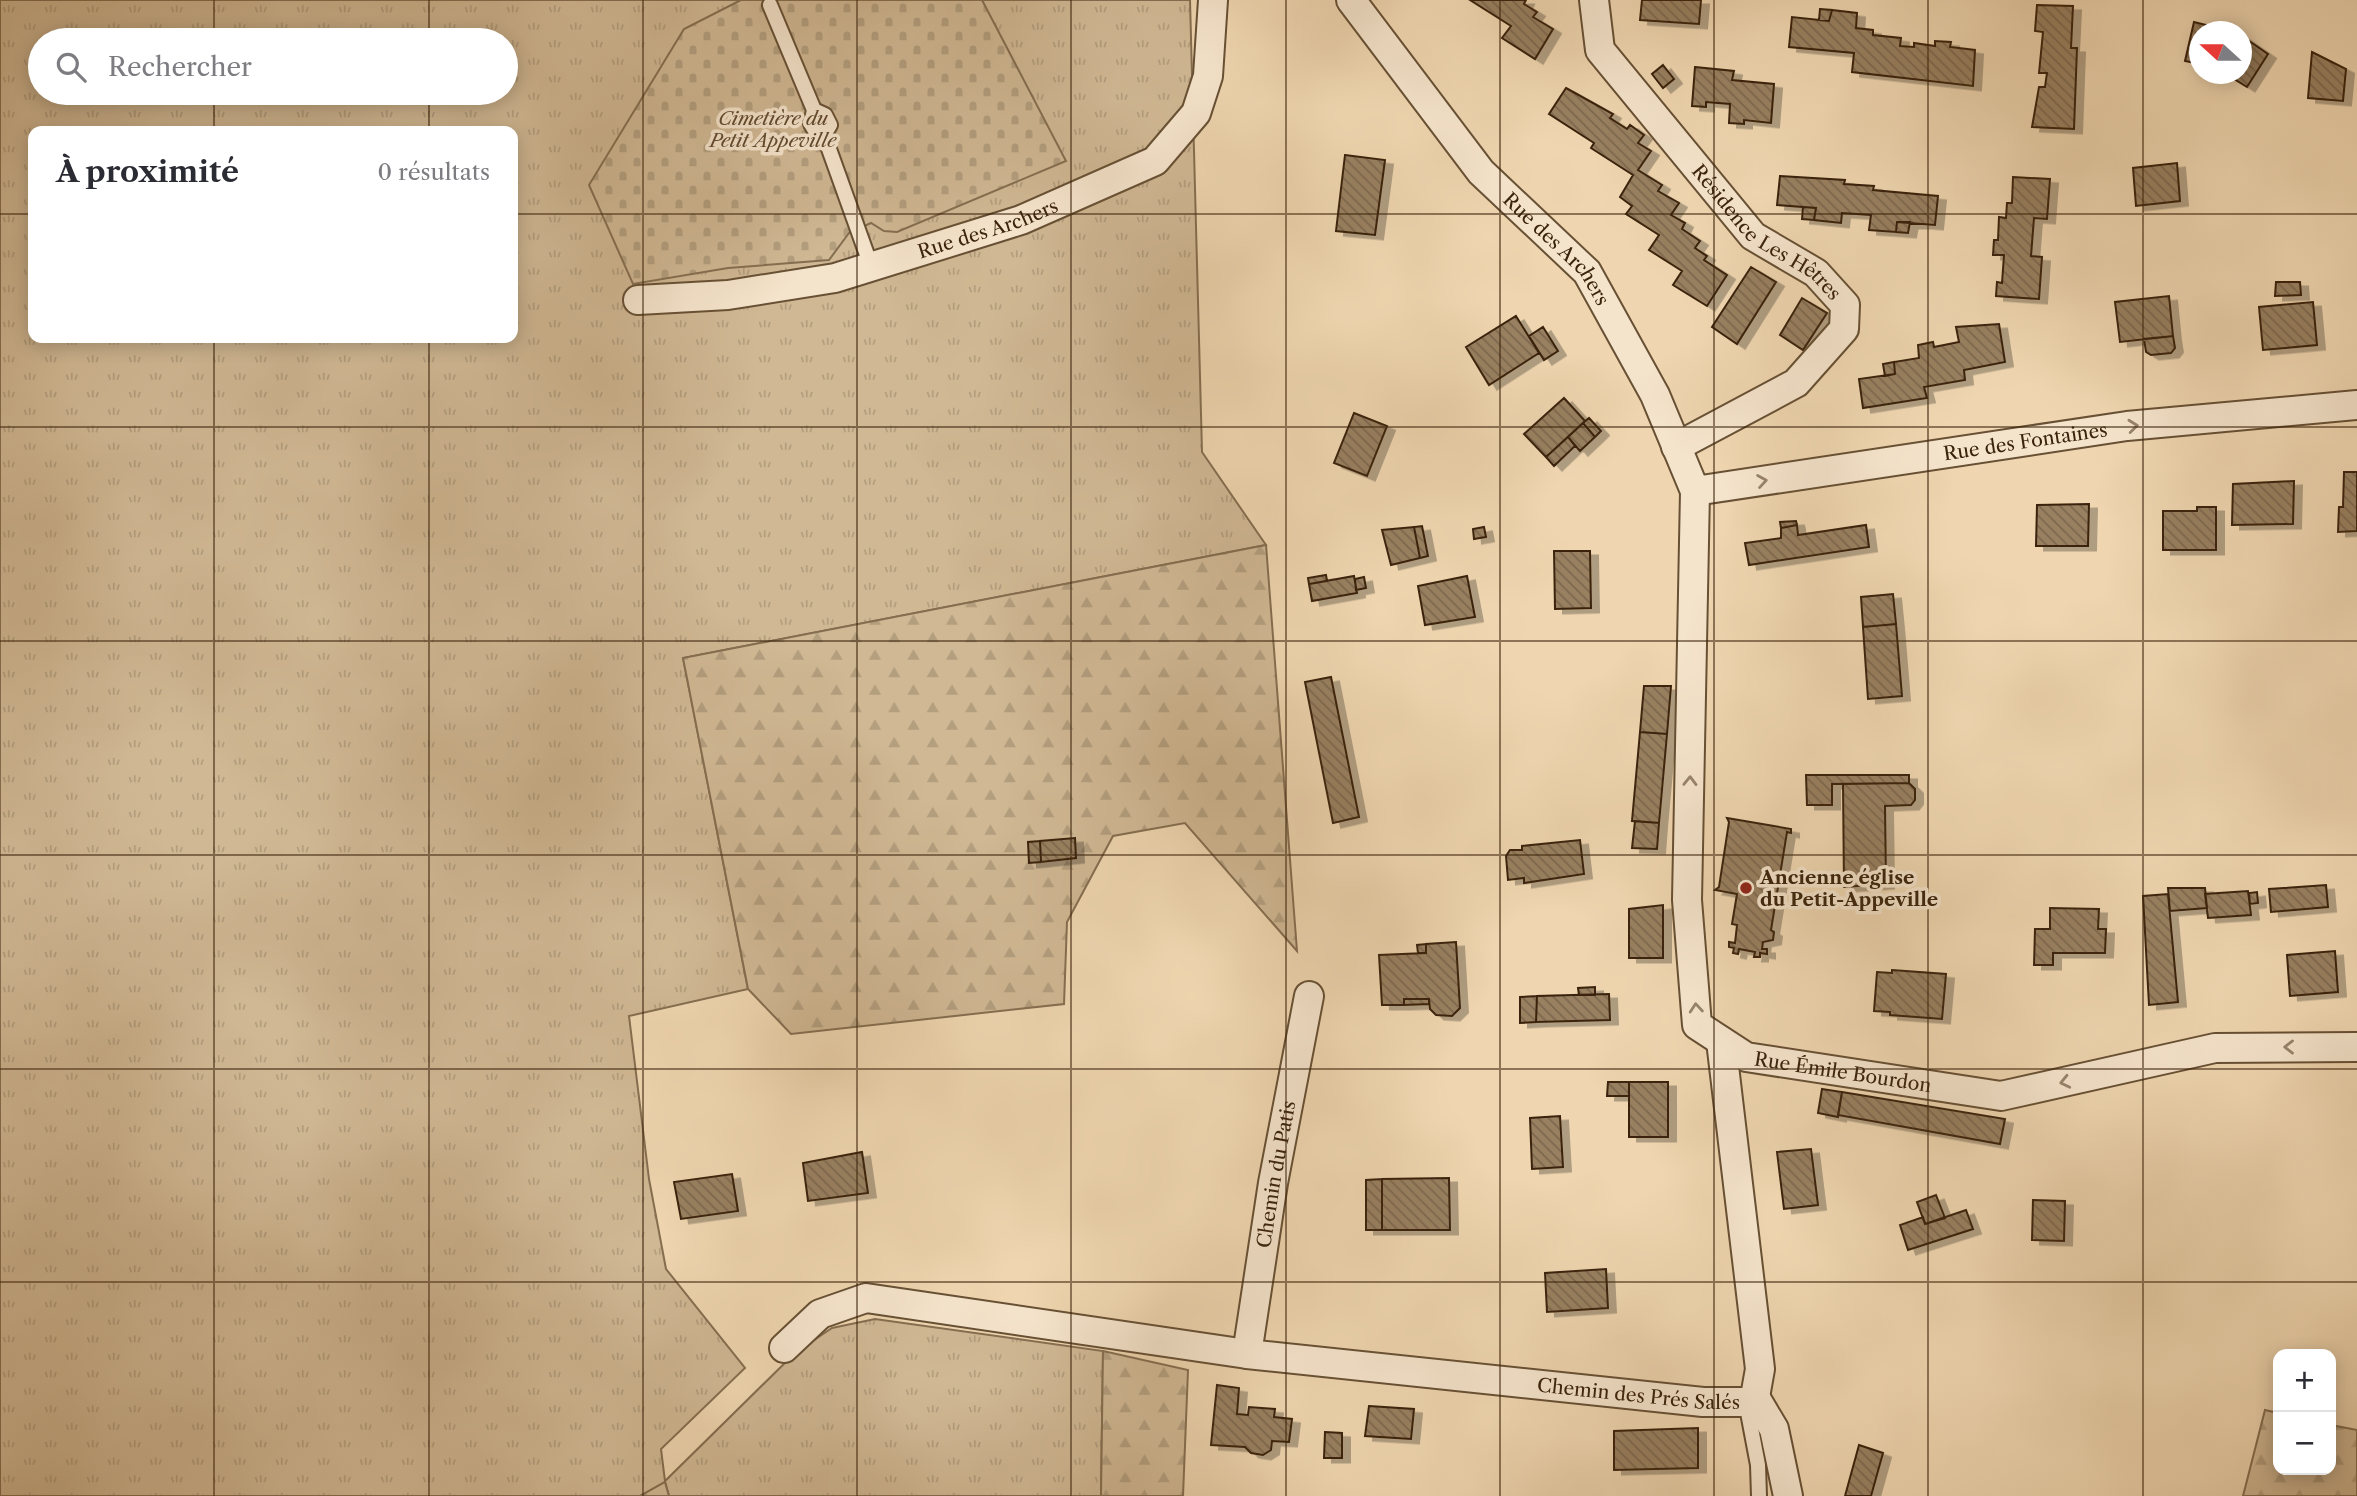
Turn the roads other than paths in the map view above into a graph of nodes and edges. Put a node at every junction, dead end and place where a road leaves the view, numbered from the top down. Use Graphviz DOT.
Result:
graph roads {
  1 [pos="1213,0"];
  2 [pos="1351,0"];
  3 [pos="1594,0"];
  4 [pos="770,5"];
  5 [pos="871,266"];
  6 [pos="638,300"];
  7 [pos="2357,405"];
  8 [pos="1676,447"];
  9 [pos="1695,491"];
  10 [pos="1309,996"];
  11 [pos="1721,1041"];
  12 [pos="2357,1047"];
  13 [pos="784,1348"];
  14 [pos="1247,1354"];
  15 [pos="1751,1399"];
  16 [pos="1759,1496"];
  17 [pos="1788,1496"];
  1 -- 5 [label="street, Rue des Archers"];
  2 -- 8 [label="street, Rue des Archers"];
  3 -- 8 [label="street, Résidence Les Hêtres"];
  4 -- 5 [label="lane"];
  5 -- 6 [label="street, Rue des Archers"];
  9 -- 7 [label="street, Rue des Fontaines, one-way"];
  8 -- 9 [label="street, Rue des Archers"];
  11 -- 9 [label="street, Rue Émile Bourdon, one-way"];
  10 -- 14 [label="street, Chemin du Patis"];
  12 -- 11 [label="street, Rue Émile Bourdon, one-way"];
  11 -- 15 [label="street, Chemin des Prés Salés"];
  13 -- 14 [label="street, Chemin des Prés Salés"];
  14 -- 15 [label="street, Chemin des Prés Salés"];
  15 -- 16 [label="lane"];
  15 -- 17 [label="street"];
}
